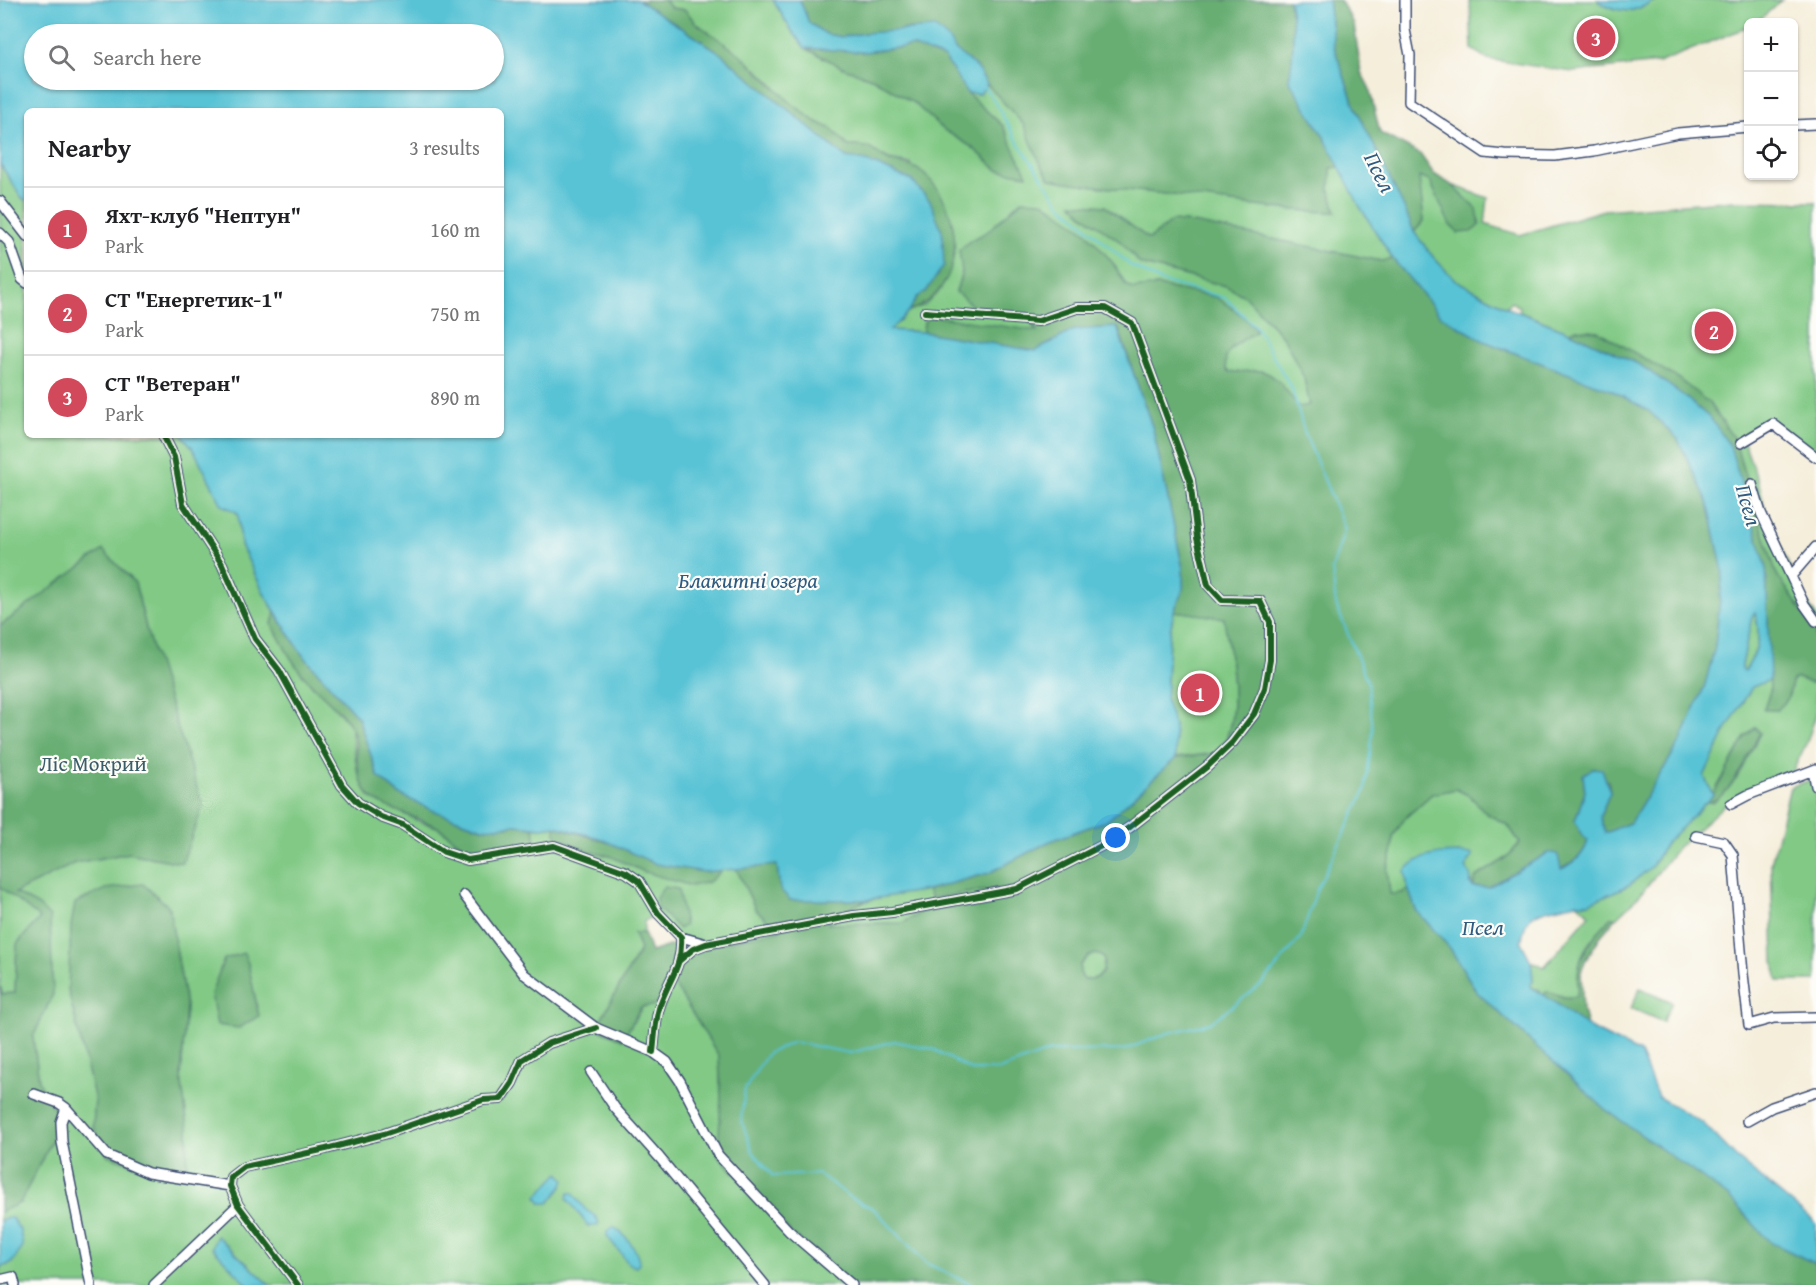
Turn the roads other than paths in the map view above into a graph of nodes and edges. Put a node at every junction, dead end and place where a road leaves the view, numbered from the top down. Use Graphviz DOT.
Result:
graph roads {
  1 [pos="1405,0"];
  2 [pos="1816,124"];
  3 [pos="1798,125"];
  4 [pos="1744,127"];
  5 [pos="0,201"];
  6 [pos="24,232"];
  7 [pos="0,233"];
  8 [pos="24,281"];
  9 [pos="925,312"];
  10 [pos="164,438"];
  11 [pos="1741,443"];
  12 [pos="1816,457"];
  13 [pos="1752,484"];
  14 [pos="1816,547"];
  15 [pos="1791,576"];
  16 [pos="1816,621"];
  17 [pos="1814,770"];
  18 [pos="1816,786"];
  19 [pos="1731,804"];
  20 [pos="1696,836"];
  21 [pos="464,895"];
  22 [pos="681,937"];
  23 [pos="706,944"];
  24 [pos="679,961"];
  25 [pos="1816,1017"];
  26 [pos="596,1028"];
  27 [pos="653,1052"];
  28 [pos="591,1072"];
  29 [pos="1816,1092"];
  30 [pos="34,1094"];
  31 [pos="66,1108"];
  32 [pos="1747,1121"];
  33 [pos="230,1186"];
  34 [pos="238,1205"];
  35 [pos="0,1280"];
  36 [pos="15,1285"];
  37 [pos="91,1285"];
  38 [pos="154,1285"];
  39 [pos="298,1285"];
  40 [pos="765,1285"];
  41 [pos="852,1285"];
  1 -- 4 [label="street"];
  2 -- 3 [label="street"];
  5 -- 6 [label="street"];
  7 -- 8 [label="street"];
  9 -- 23 [label="street"];
  10 -- 22 [label="street"];
  11 -- 12 [label="street"];
  13 -- 15 [label="street"];
  14 -- 15 [label="street"];
  15 -- 16 [label="street"];
  17 -- 18 [label="street"];
  17 -- 19 [label="street"];
  20 -- 25 [label="street"];
  21 -- 26 [label="street"];
  22 -- 23 [label="street"];
  22 -- 24 [label="street"];
  23 -- 24 [label="street"];
  24 -- 27 [label="street"];
  26 -- 27 [label="street"];
  26 -- 33 [label="street"];
  27 -- 41 [label="street"];
  28 -- 40 [label="street"];
  29 -- 32 [label="street"];
  30 -- 31 [label="street"];
  31 -- 33 [label="street"];
  31 -- 37 [label="street"];
  33 -- 34 [label="street"];
  34 -- 38 [label="street"];
  34 -- 39 [label="street"];
  35 -- 36 [label="street"];
}
